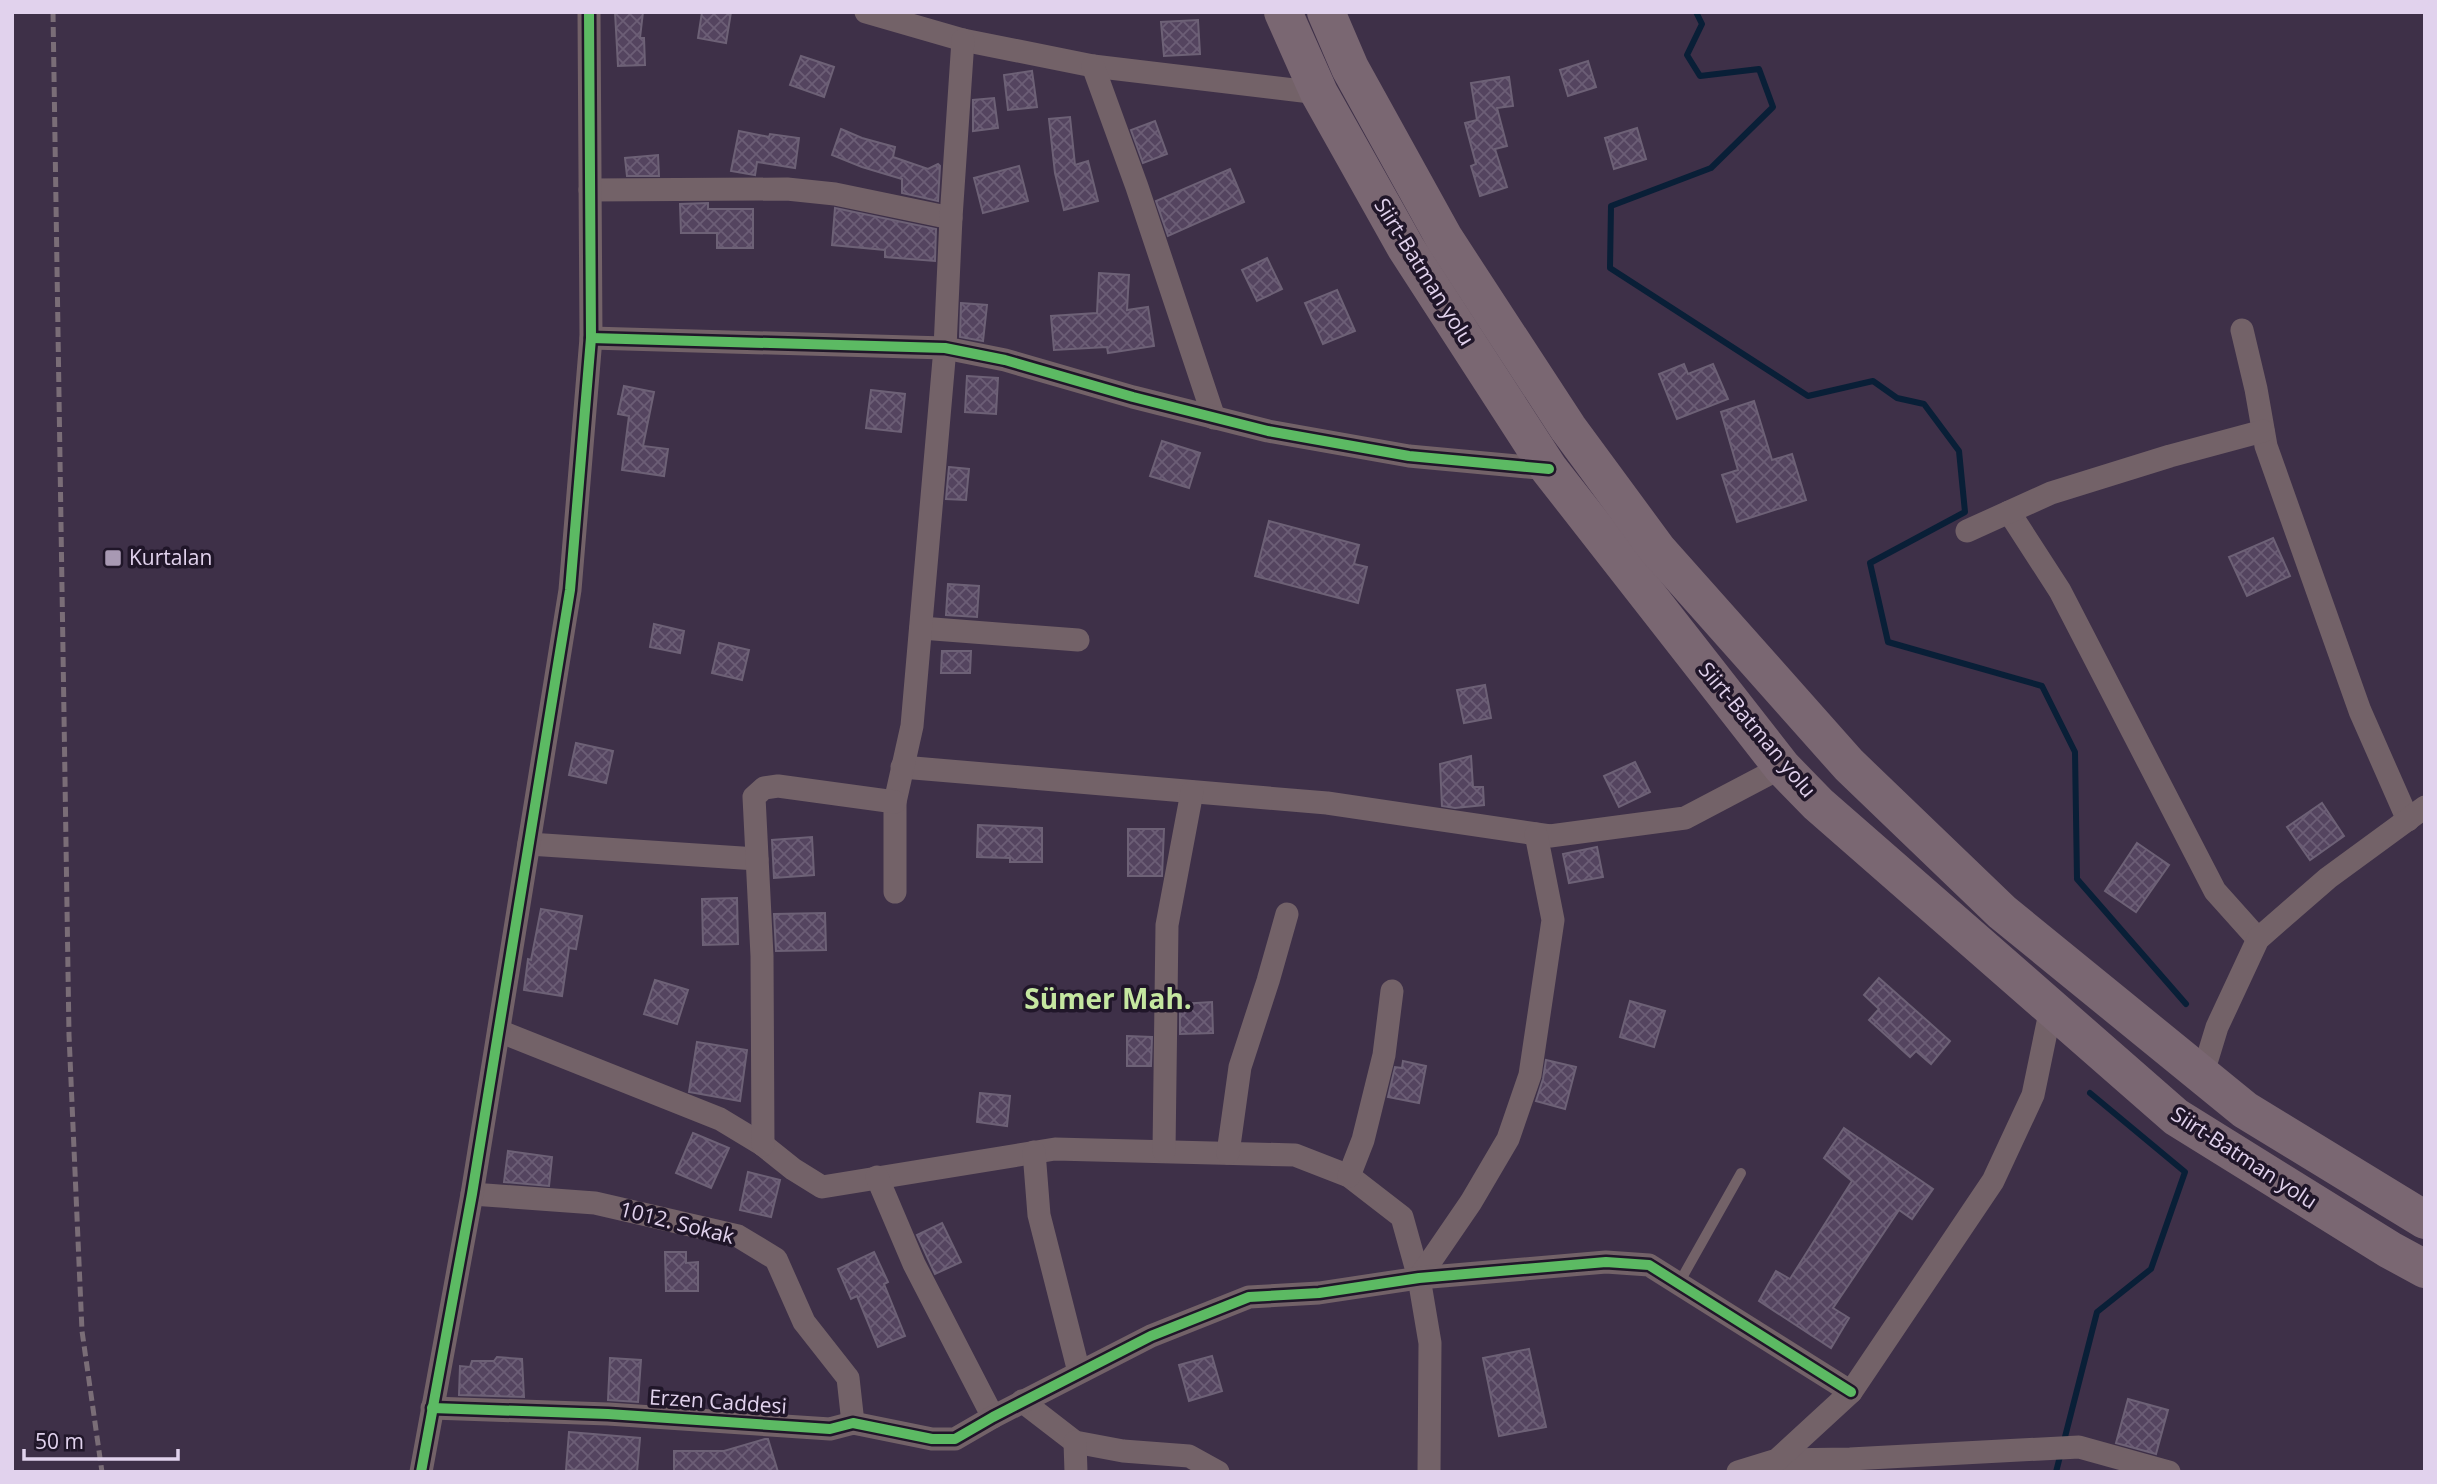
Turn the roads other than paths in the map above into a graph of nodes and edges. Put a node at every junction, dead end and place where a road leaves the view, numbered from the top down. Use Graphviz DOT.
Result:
graph roads {
  1 [pos="589,12"];
  2 [pos="866,12"];
  3 [pos="1283,12"];
  4 [pos="1326,12"];
  5 [pos="964,40"];
  6 [pos="1093,66"];
  7 [pos="1318,93"];
  8 [pos="590,190"];
  9 [pos="951,218"];
  10 [pos="2242,330"];
  11 [pos="591,338"];
  12 [pos="946,348"];
  13 [pos="1214,418"];
  14 [pos="2263,431"];
  15 [pos="1549,469"];
  16 [pos="2009,512"];
  17 [pos="1966,531"];
  18 [pos="921,628"];
  19 [pos="1078,640"];
  20 [pos="902,767"];
  21 [pos="1782,767"];
  22 [pos="1192,792"];
  23 [pos="895,802"];
  24 [pos="2416,814"];
  25 [pos="1536,834"];
  26 [pos="529,844"];
  27 [pos="757,859"];
  28 [pos="895,892"];
  29 [pos="1287,914"];
  30 [pos="2258,939"];
  31 [pos="1392,992"];
  32 [pos="2051,1008"];
  33 [pos="499,1031"];
  34 [pos="2202,1076"];
  35 [pos="763,1145"];
  36 [pos="1164,1151"];
  37 [pos="1034,1152"];
  38 [pos="1228,1153"];
  39 [pos="1741,1173"];
  40 [pos="1349,1176"];
  41 [pos="877,1177"];
  42 [pos="472,1194"];
  43 [pos="2425,1220"];
  44 [pos="2425,1269"];
  45 [pos="1419,1279"];
  46 [pos="1679,1283"];
  47 [pos="1079,1372"];
  48 [pos="1851,1392"];
  49 [pos="1022,1401"];
  50 [pos="432,1408"];
  51 [pos="993,1417"];
  52 [pos="853,1423"];
  53 [pos="1075,1442"];
  54 [pos="1777,1460"];
  55 [pos="1872,1465"];
  56 [pos="421,1472"];
  57 [pos="1076,1472"];
  58 [pos="1218,1472"];
  59 [pos="1429,1472"];
  60 [pos="1738,1472"];
  61 [pos="2169,1472"];
  1 -- 8 [label="street"];
  2 -- 5 [label="street"];
  3 -- 7 [label="highway, Siirt-Batman yolu"];
  4 -- 34 [label="highway, Siirt-Batman yolu"];
  5 -- 6 [label="street"];
  5 -- 9 [label="street"];
  6 -- 7 [label="street"];
  6 -- 13 [label="street"];
  7 -- 15 [label="highway, Siirt-Batman yolu"];
  8 -- 9 [label="street"];
  8 -- 11 [label="street"];
  9 -- 12 [label="street"];
  10 -- 14 [label="street"];
  11 -- 12 [label="street"];
  11 -- 26 [label="street"];
  12 -- 13 [label="street"];
  12 -- 18 [label="street"];
  13 -- 15 [label="street"];
  14 -- 16 [label="street"];
  14 -- 24 [label="street"];
  15 -- 21 [label="highway, Siirt-Batman yolu"];
  16 -- 17 [label="street"];
  16 -- 30 [label="street"];
  18 -- 19 [label="street"];
  18 -- 20 [label="street"];
  20 -- 22 [label="street"];
  20 -- 23 [label="street"];
  21 -- 25 [label="street"];
  21 -- 32 [label="highway, Siirt-Batman yolu"];
  22 -- 25 [label="street"];
  22 -- 36 [label="street"];
  23 -- 27 [label="street"];
  23 -- 28 [label="street"];
  24 -- 30 [label="street"];
  25 -- 45 [label="street"];
  26 -- 27 [label="street"];
  26 -- 33 [label="street"];
  27 -- 35 [label="street"];
  29 -- 38 [label="street"];
  30 -- 34 [label="street"];
  31 -- 40 [label="street"];
  32 -- 44 [label="highway, Siirt-Batman yolu"];
  32 -- 48 [label="street"];
  33 -- 35 [label="street"];
  33 -- 42 [label="street"];
  34 -- 43 [label="highway, Siirt-Batman yolu"];
  35 -- 41 [label="street"];
  36 -- 37 [label="street"];
  36 -- 38 [label="street"];
  37 -- 41 [label="street"];
  37 -- 47 [label="street"];
  38 -- 40 [label="street"];
  39 -- 46 [label="lane"];
  40 -- 45 [label="street"];
  41 -- 51 [label="street"];
  42 -- 50 [label="street"];
  42 -- 52 [label="street, 1012. Sokak"];
  45 -- 46 [label="street, Erzen Caddesi"];
  45 -- 47 [label="street, Erzen Caddesi"];
  45 -- 59 [label="street"];
  46 -- 48 [label="street, Erzen Caddesi"];
  47 -- 49 [label="street, Erzen Caddesi"];
  48 -- 54 [label="street"];
  49 -- 51 [label="street, Erzen Caddesi"];
  49 -- 53 [label="street"];
  50 -- 52 [label="street, Erzen Caddesi"];
  50 -- 56 [label="street"];
  51 -- 52 [label="street, Erzen Caddesi"];
  53 -- 57 [label="street"];
  53 -- 58 [label="street"];
  54 -- 55 [label="street"];
  54 -- 60 [label="street"];
  55 -- 61 [label="street"];
}
